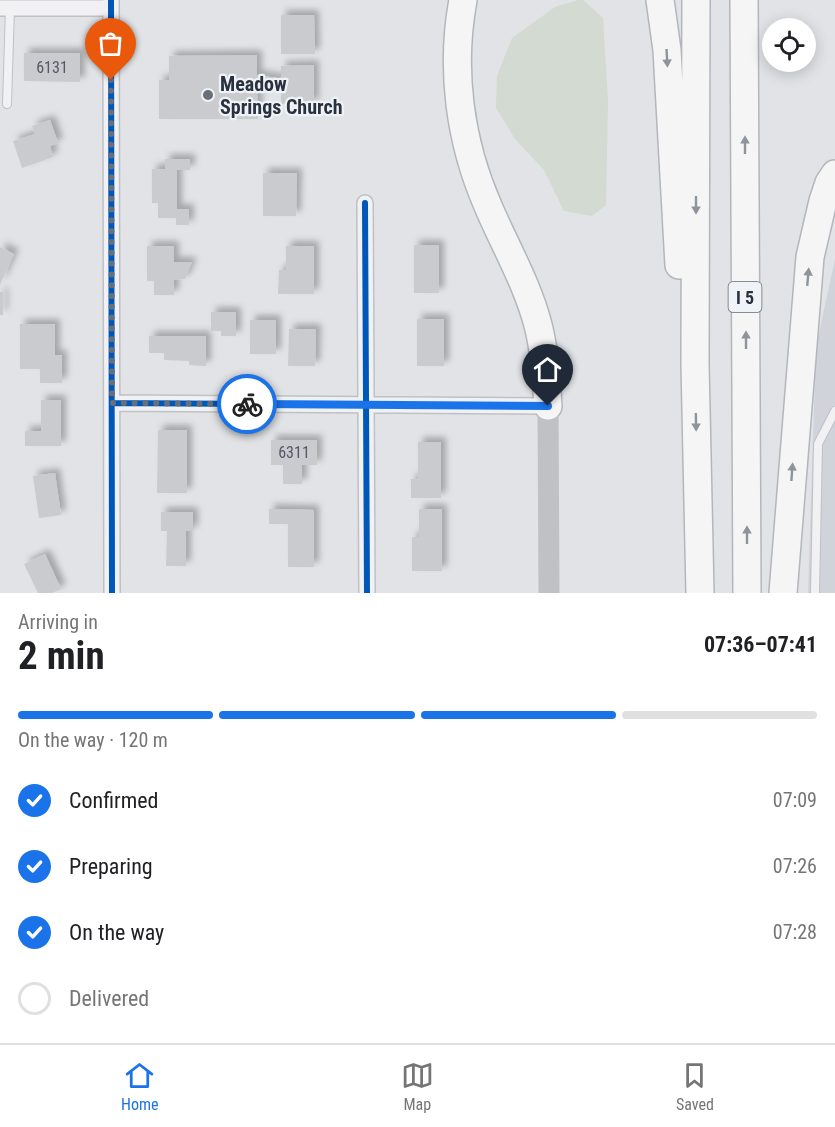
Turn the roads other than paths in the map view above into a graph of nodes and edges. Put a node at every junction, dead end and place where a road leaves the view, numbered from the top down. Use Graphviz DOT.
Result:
graph roads {
  1 [pos="463,0"];
  2 [pos="660,0"];
  3 [pos="696,0"];
  4 [pos="744,0"];
  5 [pos="111,4"];
  6 [pos="5,8"];
  7 [pos="7,104"];
  8 [pos="835,174"];
  9 [pos="365,202"];
  10 [pos="695,364"];
  11 [pos="112,403"];
  12 [pos="366,404"];
  13 [pos="548,406"];
  14 [pos="835,411"];
  15 [pos="112,593"];
  16 [pos="367,593"];
  17 [pos="549,593"];
  18 [pos="700,593"];
  19 [pos="747,593"];
  20 [pos="783,593"];
  21 [pos="815,593"];
  1 -- 13 [label="highway"];
  2 -- 10 [label="highway, one-way"];
  3 -- 10 [label="highway, one-way"];
  19 -- 4 [label="highway, I 5, one-way"];
  5 -- 6 [label="street"];
  5 -- 11 [label="street"];
  6 -- 7 [label="lane"];
  20 -- 8 [label="highway, one-way"];
  9 -- 12 [label="street"];
  10 -- 18 [label="highway, one-way"];
  11 -- 12 [label="street"];
  11 -- 15 [label="street"];
  12 -- 13 [label="street"];
  12 -- 16 [label="street"];
  13 -- 17 [label="main road"];
  14 -- 21 [label="lane"];
}
